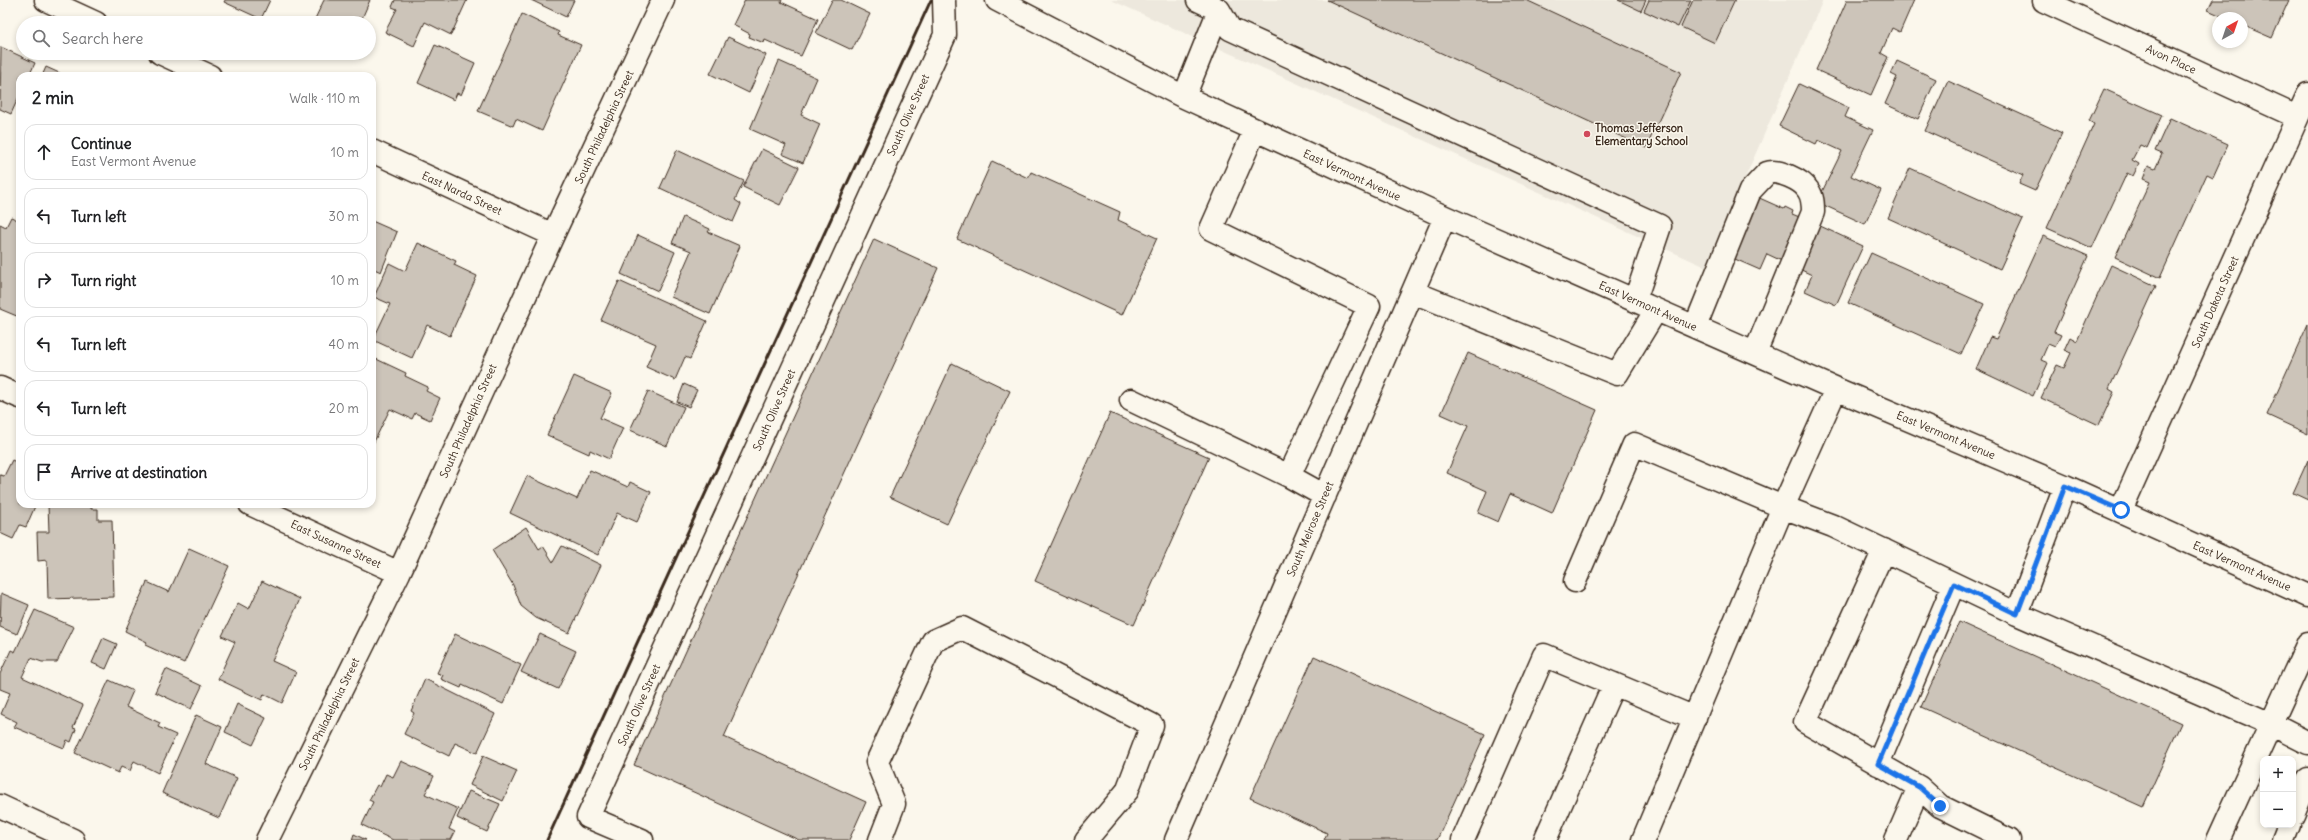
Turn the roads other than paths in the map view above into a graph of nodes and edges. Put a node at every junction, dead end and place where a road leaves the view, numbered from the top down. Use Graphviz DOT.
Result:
graph roads {
  1 [pos="46,0"];
  2 [pos="663,0"];
  3 [pos="944,0"];
  4 [pos="997,0"];
  5 [pos="1198,0"];
  6 [pos="2044,1"];
  7 [pos="1219,10"];
  8 [pos="81,16"];
  9 [pos="175,60"];
  10 [pos="201,72"];
  11 [pos="2308,94"];
  12 [pos="1184,97"];
  13 [pos="2297,117"];
  14 [pos="1255,130"];
  15 [pos="376,153"];
  16 [pos="1445,217"];
  17 [pos="553,235"];
  18 [pos="1413,292"];
  19 [pos="1635,300"];
  20 [pos="1656,310"];
  21 [pos="1695,327"];
  22 [pos="1755,353"];
  23 [pos="0,388"];
  24 [pos="1836,389"];
  25 [pos="16,395"];
  26 [pos="1131,400"];
  27 [pos="1289,476"];
  28 [pos="2065,486"];
  29 [pos="1325,496"];
  30 [pos="1783,507"];
  31 [pos="259,508"];
  32 [pos="2121,510"];
  33 [pos="1884,550"];
  34 [pos="399,573"];
  35 [pos="1575,581"];
  36 [pos="1954,584"];
  37 [pos="2308,596"];
  38 [pos="2017,614"];
  39 [pos="2308,643"];
  40 [pos="1614,684"];
  41 [pos="1695,718"];
  42 [pos="2271,724"];
  43 [pos="2308,743"];
  44 [pos="1878,764"];
  45 [pos="2308,779"];
  46 [pos="1919,787"];
  47 [pos="0,806"];
  48 [pos="2296,808"];
  49 [pos="2288,828"];
  50 [pos="73,840"];
  51 [pos="267,840"];
  52 [pos="642,840"];
  53 [pos="880,840"];
  54 [pos="1086,840"];
  55 [pos="1176,840"];
  56 [pos="1463,840"];
  57 [pos="1545,840"];
  58 [pos="1644,840"];
  59 [pos="1896,840"];
  60 [pos="2009,840"];
  61 [pos="2218,840"];
  62 [pos="2283,840"];
  1 -- 8 [label="street"];
  2 -- 17 [label="street, South Philadelphia Street"];
  3 -- 52 [label="street, South Olive Street"];
  4 -- 12 [label="street, East Vermont Avenue"];
  5 -- 7 [label="street"];
  6 -- 13 [label="street, Avon Place"];
  7 -- 12 [label="street"];
  7 -- 19 [label="street"];
  9 -- 10 [label="street"];
  11 -- 13 [label="street, South Dakota Street"];
  12 -- 14 [label="street, East Vermont Avenue"];
  13 -- 32 [label="street, South Dakota Street"];
  14 -- 16 [label="street, East Vermont Avenue"];
  14 -- 27 [label="street"];
  15 -- 17 [label="street, East Narda Street"];
  16 -- 18 [label="street, South Melrose Street"];
  16 -- 19 [label="street, East Vermont Avenue"];
  17 -- 34 [label="street, South Philadelphia Street"];
  18 -- 20 [label="street"];
  18 -- 29 [label="street, South Melrose Street"];
  19 -- 20 [label="street, East Vermont Avenue"];
  20 -- 21 [label="street, East Vermont Avenue"];
  21 -- 22 [label="street, East Vermont Avenue"];
  21 -- 22 [label="street"];
  22 -- 24 [label="street, East Vermont Avenue"];
  23 -- 25 [label="street"];
  24 -- 28 [label="street, East Vermont Avenue"];
  24 -- 30 [label="street"];
  26 -- 27 [label="street"];
  27 -- 29 [label="street"];
  28 -- 32 [label="street, East Vermont Avenue"];
  28 -- 38 [label="street"];
  29 -- 55 [label="street, South Melrose Street"];
  30 -- 33 [label="street"];
  30 -- 35 [label="street"];
  30 -- 41 [label="street"];
  31 -- 34 [label="street, East Susanne Street"];
  32 -- 37 [label="street, East Vermont Avenue"];
  33 -- 36 [label="street"];
  33 -- 44 [label="street"];
  34 -- 51 [label="street, South Philadelphia Street"];
  36 -- 38 [label="street"];
  36 -- 44 [label="street"];
  38 -- 42 [label="street"];
  39 -- 42 [label="street"];
  40 -- 41 [label="street"];
  40 -- 56 [label="street"];
  40 -- 57 [label="street"];
  41 -- 58 [label="street"];
  42 -- 43 [label="street"];
  42 -- 61 [label="street"];
  44 -- 46 [label="street"];
  45 -- 48 [label="street"];
  46 -- 59 [label="street"];
  46 -- 60 [label="street"];
  47 -- 50 [label="street"];
  49 -- 62 [label="street"];
  53 -- 54 [label="street"];
}
